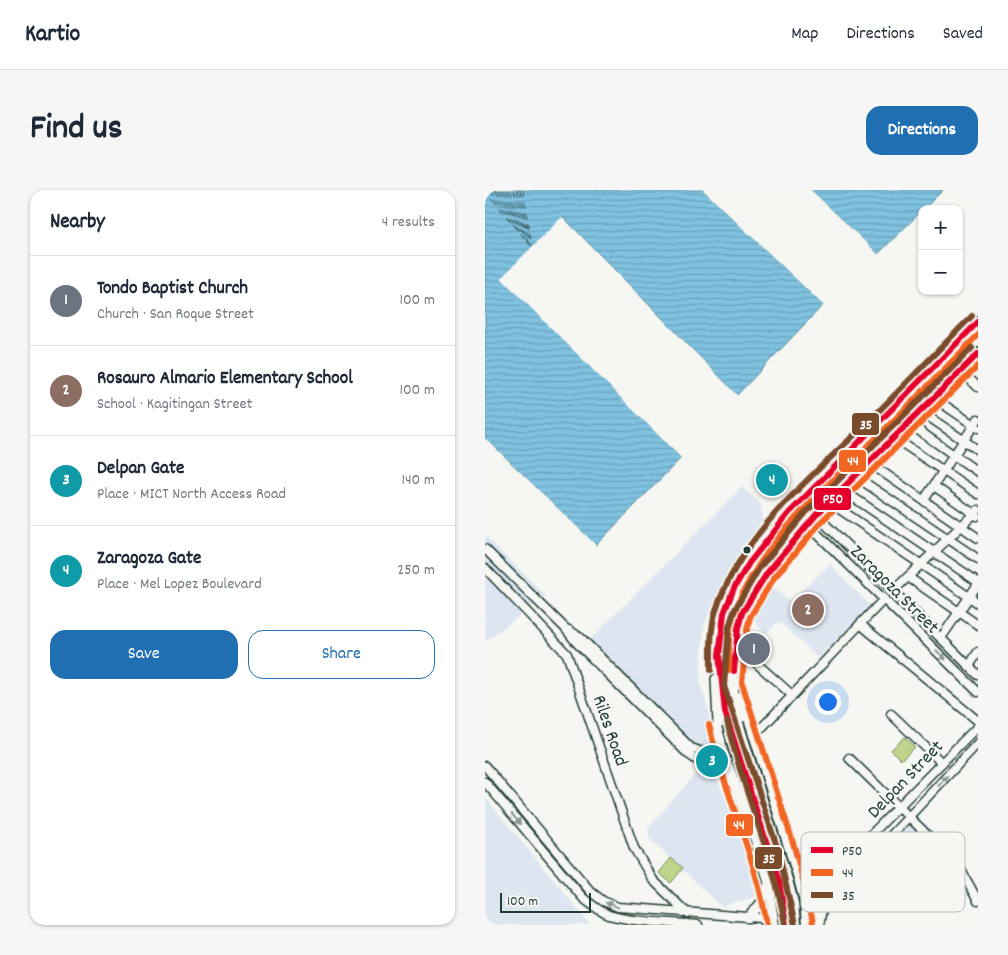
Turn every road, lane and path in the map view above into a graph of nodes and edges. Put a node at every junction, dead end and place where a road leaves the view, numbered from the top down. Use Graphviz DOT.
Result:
graph roads {
  1 [pos="978,322"];
  2 [pos="978,354"];
  3 [pos="961,371"];
  4 [pos="978,387"];
  5 [pos="934,398"];
  6 [pos="920,411"];
  7 [pos="908,424"];
  8 [pos="976,424"];
  9 [pos="893,437"];
  10 [pos="963,440"];
  11 [pos="978,450"];
  12 [pos="953,455"];
  13 [pos="868,462"];
  14 [pos="944,470"];
  15 [pos="978,472"];
  16 [pos="855,476"];
  17 [pos="934,486"];
  18 [pos="841,489"];
  19 [pos="978,494"];
  20 [pos="803,497"];
  21 [pos="924,500"];
  22 [pos="829,502"];
  23 [pos="792,509"];
  24 [pos="977,513"];
  25 [pos="816,515"];
  26 [pos="809,524"];
  27 [pos="962,526"];
  28 [pos="978,538"];
  29 [pos="949,539"];
  30 [pos="485,549"];
  31 [pos="935,552"];
  32 [pos="978,559"];
  33 [pos="920,566"];
  34 [pos="485,568"];
  35 [pos="908,577"];
  36 [pos="978,583"];
  37 [pos="893,591"];
  38 [pos="969,598"];
  39 [pos="883,599"];
  40 [pos="978,604"];
  41 [pos="959,612"];
  42 [pos="860,624"];
  43 [pos="978,625"];
  44 [pos="565,628"];
  45 [pos="941,638"];
  46 [pos="737,645"];
  47 [pos="978,652"];
  48 [pos="969,666"];
  49 [pos="978,675"];
  50 [pos="733,684"];
  51 [pos="978,692"];
  52 [pos="792,695"];
  53 [pos="891,714"];
  54 [pos="978,721"];
  55 [pos="733,724"];
  56 [pos="978,726"];
  57 [pos="750,740"];
  58 [pos="978,743"];
  59 [pos="722,749"];
  60 [pos="849,758"];
  61 [pos="942,762"];
  62 [pos="485,766"];
  63 [pos="730,773"];
  64 [pos="485,782"];
  65 [pos="899,806"];
  66 [pos="909,816"];
  67 [pos="874,832"];
  68 [pos="893,832"];
  69 [pos="925,832"];
  70 [pos="793,873"];
  71 [pos="965,878"];
  72 [pos="769,882"];
  73 [pos="978,901"];
  74 [pos="801,904"];
  75 [pos="629,908"];
  76 [pos="803,912"];
  77 [pos="817,912"];
  78 [pos="821,912"];
  79 [pos="688,914"];
  80 [pos="628,918"];
  81 [pos="748,918"];
  82 [pos="698,925"];
  83 [pos="767,925"];
  84 [pos="776,925"];
  85 [pos="786,925"];
  86 [pos="795,925"];
  87 [pos="805,925"];
  88 [pos="819,925"];
  1 -- 20 [label="highway"];
  2 -- 3 [label="highway"];
  3 -- 4 [label="street"];
  3 -- 5 [label="highway"];
  5 -- 6 [label="highway"];
  5 -- 8 [label="street"];
  6 -- 7 [label="highway"];
  6 -- 10 [label="street"];
  7 -- 9 [label="highway"];
  7 -- 12 [label="street"];
  8 -- 10 [label="street"];
  9 -- 13 [label="highway"];
  9 -- 14 [label="street"];
  10 -- 11 [label="street"];
  10 -- 12 [label="street"];
  12 -- 14 [label="street"];
  12 -- 15 [label="street"];
  13 -- 16 [label="highway"];
  13 -- 21 [label="street"];
  14 -- 17 [label="street"];
  14 -- 19 [label="street"];
  16 -- 18 [label="highway"];
  16 -- 29 [label="street"];
  17 -- 21 [label="street"];
  17 -- 24 [label="street"];
  18 -- 22 [label="highway"];
  18 -- 31 [label="street"];
  20 -- 23 [label="highway"];
  20 -- 25 [label="street, Zaragoza Street"];
  21 -- 27 [label="street"];
  22 -- 25 [label="highway"];
  22 -- 33 [label="street"];
  23 -- 26 [label="street, Zaragoza Street"];
  23 -- 55 [label="highway"];
  23 -- 59 [label="main road"];
  24 -- 27 [label="street"];
  25 -- 26 [label="highway"];
  25 -- 37 [label="street, Zaragoza Street"];
  26 -- 39 [label="street, Zaragoza Street"];
  26 -- 46 [label="highway"];
  27 -- 28 [label="street"];
  27 -- 29 [label="street"];
  29 -- 31 [label="street"];
  29 -- 32 [label="street"];
  30 -- 44 [label="street"];
  31 -- 33 [label="street"];
  31 -- 36 [label="street"];
  33 -- 35 [label="street"];
  33 -- 38 [label="street"];
  34 -- 79 [label="street, Riles Road"];
  35 -- 37 [label="street"];
  35 -- 41 [label="street"];
  36 -- 38 [label="street"];
  37 -- 45 [label="street, Zaragoza Street"];
  38 -- 40 [label="street"];
  38 -- 41 [label="street"];
  39 -- 42 [label="street"];
  39 -- 51 [label="street, Zaragoza Street, one-way"];
  41 -- 43 [label="street"];
  41 -- 45 [label="street"];
  42 -- 52 [label="street"];
  42 -- 54 [label="street"];
  44 -- 59 [label="street"];
  44 -- 63 [label="street"];
  45 -- 48 [label="street, Zaragoza Street"];
  46 -- 50 [label="highway"];
  46 -- 52 [label="street"];
  47 -- 48 [label="street"];
  48 -- 49 [label="street, Zaragoza Street"];
  50 -- 55 [label="highway"];
  50 -- 57 [label="main road"];
  52 -- 57 [label="street"];
  53 -- 61 [label="street"];
  55 -- 85 [label="highway, bridge"];
  55 -- 86 [label="highway, bridge"];
  56 -- 61 [label="street, Delpan Street"];
  57 -- 70 [label="main road"];
  66 -- 58 [label="street, Delpan Street, one-way"];
  59 -- 63 [label="main road"];
  60 -- 65 [label="street"];
  61 -- 65 [label="street, Delpan Street"];
  75 -- 62 [label="street, one-way"];
  63 -- 72 [label="main road"];
  64 -- 80 [label="street, one-way"];
  65 -- 66 [label="street"];
  65 -- 67 [label="street, Delpan Street"];
  66 -- 68 [label="street, Delpan Street"];
  66 -- 69 [label="street"];
  70 -- 72 [label="main road"];
  70 -- 74 [label="main road"];
  71 -- 73 [label="street"];
  72 -- 81 [label="main road"];
  72 -- 84 [label="main road"];
  75 -- 79 [label="street"];
  75 -- 80 [label="street"];
  76 -- 87 [label="main road"];
  77 -- 87 [label="street, Delpan Street"];
  78 -- 88 [label="street"];
  79 -- 81 [label="street"];
  80 -- 82 [label="street"];
  81 -- 83 [label="street"];
  83 -- 84 [label="street"];
}
